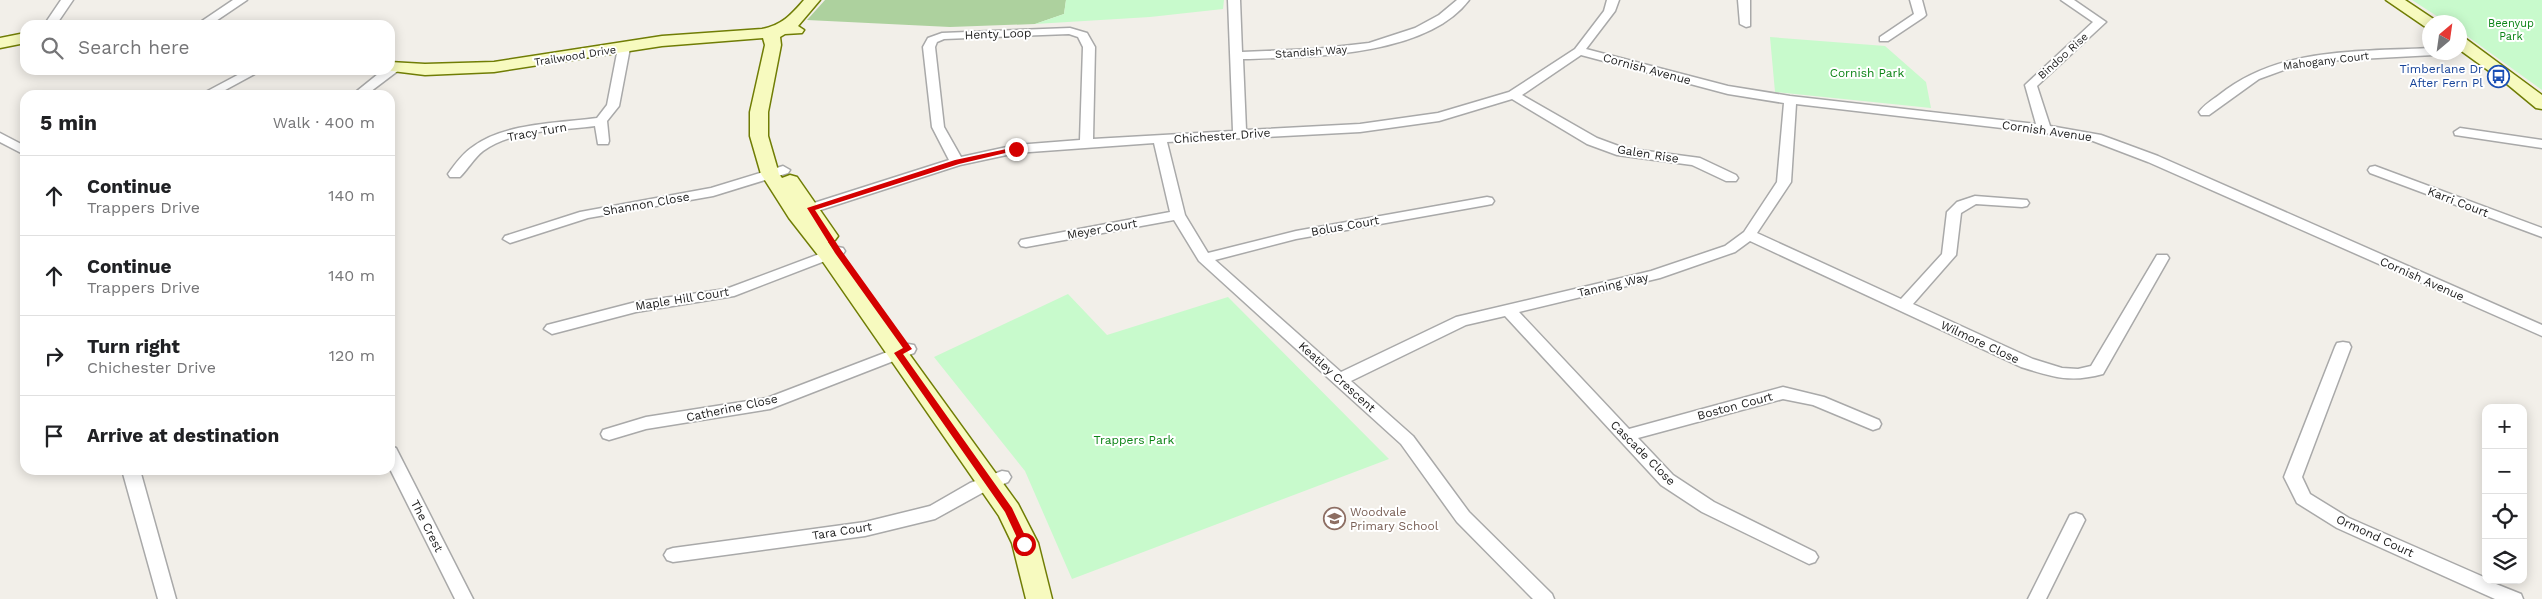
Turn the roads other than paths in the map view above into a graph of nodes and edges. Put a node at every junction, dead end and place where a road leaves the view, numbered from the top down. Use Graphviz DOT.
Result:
graph roads {
  1 [pos="67,0"];
  2 [pos="240,0"];
  3 [pos="812,0"];
  4 [pos="1234,0"];
  5 [pos="1463,0"];
  6 [pos="1614,0"];
  7 [pos="1744,0"];
  8 [pos="1916,0"];
  9 [pos="2067,0"];
  10 [pos="2394,0"];
  11 [pos="2422,18"];
  12 [pos="53,20"];
  13 [pos="210,20"];
  14 [pos="1746,24"];
  15 [pos="780,33"];
  16 [pos="20,39"];
  17 [pos="1884,39"];
  18 [pos="0,43"];
  19 [pos="624,48"];
  20 [pos="1579,51"];
  21 [pos="2467,51"];
  22 [pos="2422,52"];
  23 [pos="1236,56"];
  24 [pos="395,67"];
  25 [pos="246,75"];
  26 [pos="382,75"];
  27 [pos="216,90"];
  28 [pos="364,90"];
  29 [pos="1513,95"];
  30 [pos="1790,100"];
  31 [pos="2542,104"];
  32 [pos="2205,112"];
  33 [pos="602,121"];
  34 [pos="2044,129"];
  35 [pos="2460,132"];
  36 [pos="1240,134"];
  37 [pos="0,138"];
  38 [pos="1160,140"];
  39 [pos="603,141"];
  40 [pos="1086,143"];
  41 [pos="2542,144"];
  42 [pos="20,148"];
  43 [pos="957,162"];
  44 [pos="2375,170"];
  45 [pos="776,172"];
  46 [pos="455,174"];
  47 [pos="1731,178"];
  48 [pos="1487,201"];
  49 [pos="2022,202"];
  50 [pos="803,211"];
  51 [pos="1178,215"];
  52 [pos="2542,233"];
  53 [pos="1749,235"];
  54 [pos="510,239"];
  55 [pos="1026,243"];
  56 [pos="833,253"];
  57 [pos="1204,258"];
  58 [pos="2162,258"];
  59 [pos="1902,306"];
  60 [pos="1508,310"];
  61 [pos="552,329"];
  62 [pos="2542,332"];
  63 [pos="2343,347"];
  64 [pos="903,351"];
  65 [pos="1339,380"];
  66 [pos="1873,424"];
  67 [pos="609,434"];
  68 [pos="1624,436"];
  69 [pos="395,462"];
  70 [pos="132,475"];
  71 [pos="996,480"];
  72 [pos="2076,520"];
  73 [pos="673,555"];
  74 [pos="1809,557"];
  75 [pos="167,599"];
  76 [pos="464,599"];
  77 [pos="1039,599"];
  78 [pos="1053,599"];
  79 [pos="1545,599"];
  80 [pos="2037,599"];
  81 [pos="2514,599"];
  1 -- 12 [label="street"];
  2 -- 13 [label="street"];
  3 -- 15 [label="main road"];
  4 -- 23 [label="street"];
  5 -- 23 [label="street, Standish Way"];
  6 -- 20 [label="street, Chichester Drive"];
  7 -- 14 [label="street"];
  8 -- 17 [label="street"];
  9 -- 34 [label="street, Bindoo Rise"];
  10 -- 11 [label="main road"];
  15 -- 19 [label="main road, Trailwood Drive"];
  15 -- 45 [label="main road"];
  16 -- 18 [label="main road"];
  19 -- 24 [label="main road, Trailwood Drive"];
  19 -- 33 [label="street"];
  20 -- 29 [label="street, Chichester Drive"];
  20 -- 30 [label="street, Cornish Avenue"];
  21 -- 31 [label="main road"];
  22 -- 32 [label="street, Mahogany Court"];
  23 -- 36 [label="street"];
  25 -- 27 [label="street"];
  26 -- 28 [label="street"];
  29 -- 36 [label="street, Chichester Drive"];
  29 -- 47 [label="street, Galen Rise"];
  30 -- 34 [label="street, Cornish Avenue"];
  30 -- 53 [label="street, Tanning Way"];
  33 -- 39 [label="street"];
  33 -- 46 [label="street, Tracy Turn"];
  34 -- 62 [label="street, Cornish Avenue"];
  35 -- 41 [label="street"];
  36 -- 38 [label="street, Chichester Drive"];
  37 -- 42 [label="street"];
  38 -- 40 [label="street, Chichester Drive"];
  38 -- 51 [label="street, Keatley Crescent"];
  40 -- 43 [label="street, Chichester Drive"];
  40 -- 43 [label="street, Henty Loop"];
  43 -- 50 [label="street, Chichester Drive"];
  44 -- 52 [label="street, Karri Court"];
  45 -- 50 [label="main road"];
  45 -- 54 [label="street, Shannon Close"];
  48 -- 57 [label="street, Bolus Court"];
  49 -- 59 [label="street"];
  50 -- 56 [label="main road"];
  51 -- 55 [label="street, Meyer Court"];
  51 -- 57 [label="street, Keatley Crescent"];
  53 -- 59 [label="street, Wilmore Close"];
  53 -- 60 [label="street, Tanning Way"];
  56 -- 61 [label="street, Maple Hill Court"];
  56 -- 64 [label="main road"];
  57 -- 65 [label="street, Keatley Crescent"];
  58 -- 59 [label="street, Wilmore Close"];
  60 -- 65 [label="street, Tanning Way"];
  60 -- 68 [label="street, Cascade Close"];
  63 -- 81 [label="street, Ormond Court"];
  64 -- 67 [label="street, Catherine Close"];
  64 -- 71 [label="main road"];
  65 -- 79 [label="street, Keatley Crescent"];
  66 -- 68 [label="street, Boston Court"];
  68 -- 74 [label="street, Cascade Close"];
  69 -- 76 [label="street, The Crest"];
  70 -- 75 [label="street"];
  71 -- 73 [label="street, Tara Court"];
  71 -- 77 [label="main road"];
  71 -- 78 [label="main road"];
  72 -- 80 [label="street"];
}
